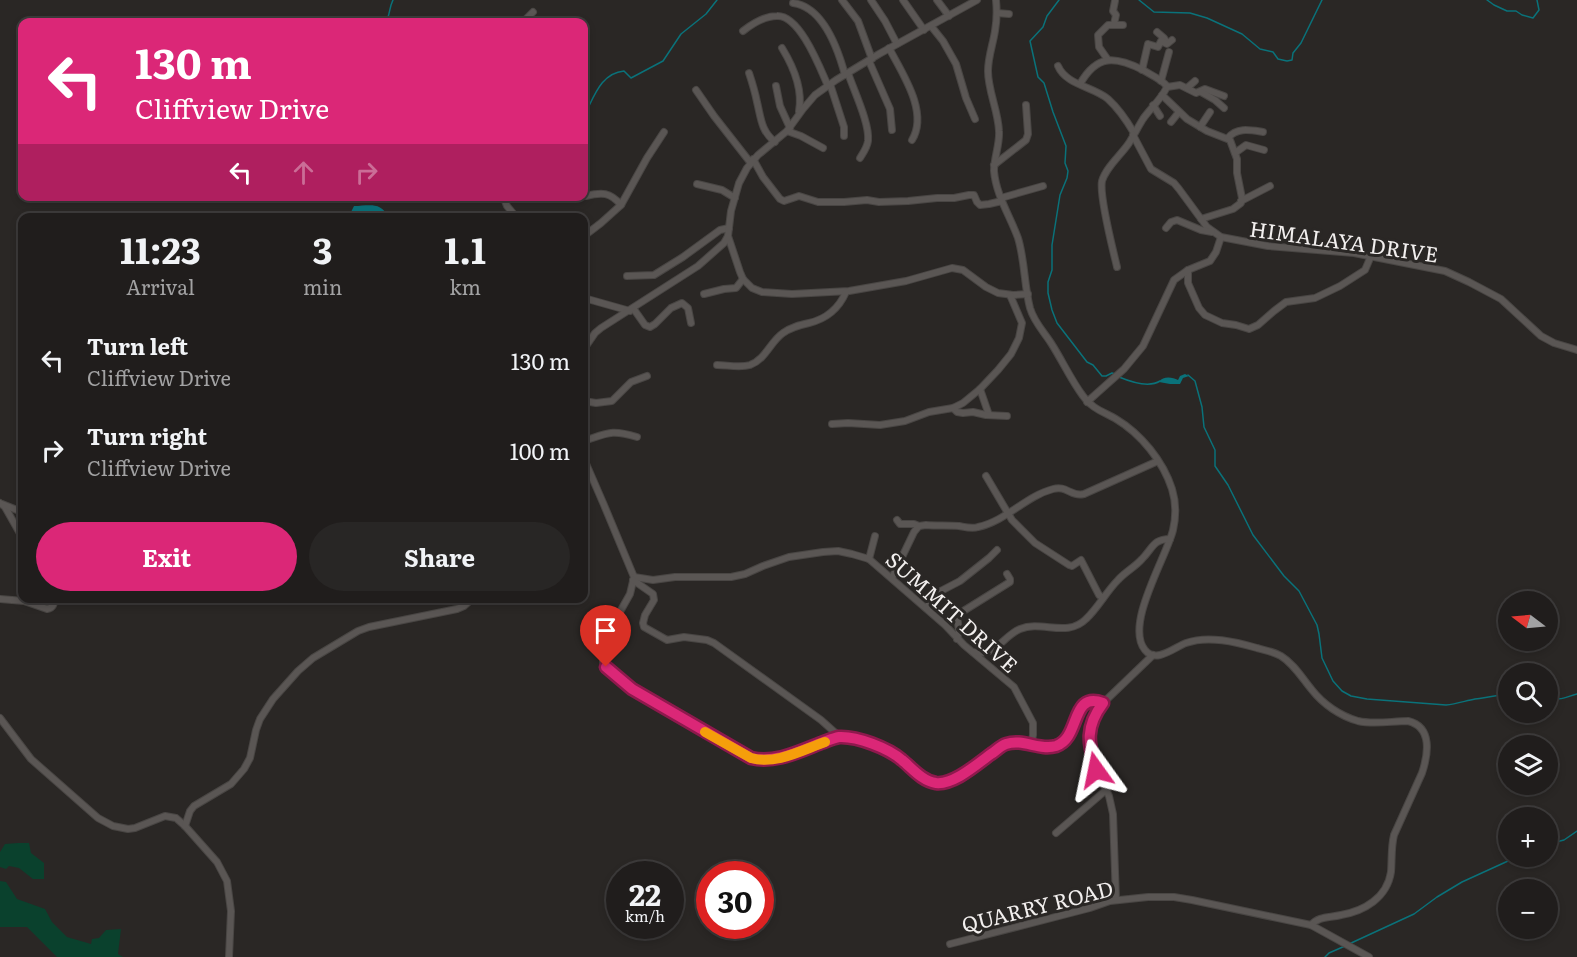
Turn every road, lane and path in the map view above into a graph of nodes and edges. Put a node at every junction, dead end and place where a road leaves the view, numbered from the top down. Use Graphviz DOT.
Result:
graph roads {
  1 [pos="842,0"];
  2 [pos="871,0"];
  3 [pos="903,0"];
  4 [pos="937,0"];
  5 [pos="977,0"];
  6 [pos="996,0"];
  7 [pos="968,2"];
  8 [pos="1115,2"];
  9 [pos="793,3"];
  10 [pos="532,12"];
  11 [pos="997,13"];
  12 [pos="1009,14"];
  13 [pos="949,16"];
  14 [pos="527,18"];
  15 [pos="1114,24"];
  16 [pos="1123,25"];
  17 [pos="932,26"];
  18 [pos="924,30"];
  19 [pos="742,31"];
  20 [pos="1156,32"];
  21 [pos="897,44"];
  22 [pos="782,48"];
  23 [pos="890,48"];
  24 [pos="1169,52"];
  25 [pos="871,60"];
  26 [pos="1108,60"];
  27 [pos="1058,66"];
  28 [pos="1142,70"];
  29 [pos="749,73"];
  30 [pos="847,74"];
  31 [pos="1161,81"];
  32 [pos="1195,81"];
  33 [pos="1080,84"];
  34 [pos="829,85"];
  35 [pos="776,86"];
  36 [pos="1167,87"];
  37 [pos="1187,88"];
  38 [pos="696,90"];
  39 [pos="1200,94"];
  40 [pos="1218,94"];
  41 [pos="1162,95"];
  42 [pos="1026,105"];
  43 [pos="1153,105"];
  44 [pos="1224,108"];
  45 [pos="1210,111"];
  46 [pos="1179,112"];
  47 [pos="799,114"];
  48 [pos="1160,116"];
  49 [pos="975,119"];
  50 [pos="1171,122"];
  51 [pos="1200,127"];
  52 [pos="789,130"];
  53 [pos="892,130"];
  54 [pos="664,132"];
  55 [pos="1263,132"];
  56 [pos="1134,134"];
  57 [pos="844,136"];
  58 [pos="1228,138"];
  59 [pos="912,140"];
  60 [pos="775,142"];
  61 [pos="823,148"];
  62 [pos="1264,150"];
  63 [pos="1235,153"];
  64 [pos="860,158"];
  65 [pos="752,161"];
  66 [pos="994,165"];
  67 [pos="697,184"];
  68 [pos="1043,186"];
  69 [pos="1270,186"];
  70 [pos="588,195"];
  71 [pos="735,198"];
  72 [pos="1001,199"];
  73 [pos="1241,201"];
  74 [pos="621,205"];
  75 [pos="1201,219"];
  76 [pos="729,228"];
  77 [pos="1166,228"];
  78 [pos="1212,232"];
  79 [pos="588,233"];
  80 [pos="728,236"];
  81 [pos="1221,237"];
  82 [pos="1371,256"];
  83 [pos="1117,267"];
  84 [pos="1188,270"];
  85 [pos="627,276"];
  86 [pos="743,279"];
  87 [pos="846,292"];
  88 [pos="704,294"];
  89 [pos="1028,294"];
  90 [pos="1010,295"];
  91 [pos="588,299"];
  92 [pos="632,310"];
  93 [pos="691,323"];
  94 [pos="588,343"];
  95 [pos="1577,350"];
  96 [pos="717,365"];
  97 [pos="647,376"];
  98 [pos="980,389"];
  99 [pos="588,402"];
  100 [pos="1087,402"];
  101 [pos="953,408"];
  102 [pos="989,415"];
  103 [pos="1007,416"];
  104 [pos="832,424"];
  105 [pos="637,437"];
  106 [pos="588,440"];
  107 [pos="1158,461"];
  108 [pos="588,468"];
  109 [pos="986,476"];
  110 [pos="1,504"];
  111 [pos="18,509"];
  112 [pos="1008,513"];
  113 [pos="897,520"];
  114 [pos="919,526"];
  115 [pos="18,530"];
  116 [pos="875,536"];
  117 [pos="1170,539"];
  118 [pos="997,550"];
  119 [pos="869,559"];
  120 [pos="1007,574"];
  121 [pos="634,578"];
  122 [pos="892,578"];
  123 [pos="1103,598"];
  124 [pos="0,599"];
  125 [pos="18,600"];
  126 [pos="30,603"];
  127 [pos="53,603"];
  128 [pos="467,603"];
  129 [pos="926,608"];
  130 [pos="957,639"];
  131 [pos="972,652"];
  132 [pos="1153,655"];
  133 [pos="1103,703"];
  134 [pos="0,718"];
  135 [pos="840,737"];
  136 [pos="1031,744"];
  137 [pos="1106,790"];
  138 [pos="185,825"];
  139 [pos="1056,833"];
  140 [pos="1116,900"];
  141 [pos="1311,925"];
  142 [pos="950,944"];
  143 [pos="229,957"];
  144 [pos="1369,957"];
  1 -- 25 [label="street"];
  2 -- 21 [label="street"];
  3 -- 18 [label="street"];
  4 -- 13 [label="street"];
  5 -- 7 [label="street"];
  6 -- 11 [label="street"];
  7 -- 13 [label="street"];
  8 -- 15 [label="street"];
  9 -- 30 [label="street"];
  10 -- 14 [label="street"];
  11 -- 12 [label="street"];
  11 -- 66 [label="street"];
  13 -- 17 [label="street"];
  15 -- 16 [label="street"];
  15 -- 26 [label="street"];
  17 -- 18 [label="street"];
  17 -- 49 [label="street"];
  18 -- 21 [label="street"];
  19 -- 34 [label="street"];
  20 -- 28 [label="street"];
  21 -- 23 [label="street"];
  22 -- 47 [label="street"];
  23 -- 25 [label="street"];
  23 -- 59 [label="street"];
  24 -- 31 [label="street"];
  25 -- 30 [label="street"];
  25 -- 53 [label="street"];
  26 -- 28 [label="street"];
  26 -- 33 [label="street"];
  27 -- 33 [label="street, HIMALAYA DRIVE"];
  28 -- 31 [label="street"];
  29 -- 60 [label="street"];
  30 -- 34 [label="street"];
  30 -- 64 [label="street"];
  31 -- 36 [label="street"];
  32 -- 37 [label="street"];
  33 -- 56 [label="street, HIMALAYA DRIVE"];
  34 -- 47 [label="street"];
  34 -- 57 [label="street"];
  35 -- 52 [label="street"];
  36 -- 37 [label="street"];
  36 -- 41 [label="street"];
  37 -- 39 [label="street"];
  38 -- 65 [label="street"];
  39 -- 40 [label="street"];
  39 -- 44 [label="street"];
  41 -- 43 [label="street"];
  41 -- 46 [label="street"];
  42 -- 66 [label="street"];
  43 -- 48 [label="street"];
  43 -- 56 [label="street"];
  45 -- 51 [label="street"];
  46 -- 50 [label="street"];
  46 -- 51 [label="street"];
  47 -- 52 [label="street"];
  51 -- 58 [label="street"];
  52 -- 60 [label="street"];
  52 -- 61 [label="street"];
  54 -- 74 [label="street"];
  55 -- 58 [label="street"];
  56 -- 75 [label="street, HIMALAYA DRIVE"];
  56 -- 83 [label="street"];
  58 -- 63 [label="street"];
  60 -- 65 [label="street"];
  62 -- 63 [label="street"];
  63 -- 73 [label="street"];
  65 -- 71 [label="street"];
  65 -- 72 [label="street"];
  66 -- 72 [label="street"];
  67 -- 71 [label="street"];
  68 -- 72 [label="street"];
  69 -- 73 [label="street"];
  70 -- 74 [label="street"];
  71 -- 76 [label="street"];
  72 -- 89 [label="street"];
  73 -- 75 [label="street"];
  74 -- 79 [label="street"];
  75 -- 78 [label="street, HIMALAYA DRIVE"];
  76 -- 80 [label="street"];
  76 -- 85 [label="street"];
  77 -- 78 [label="street"];
  78 -- 81 [label="street, HIMALAYA DRIVE"];
  80 -- 86 [label="street"];
  80 -- 92 [label="street"];
  81 -- 82 [label="street, HIMALAYA DRIVE"];
  81 -- 84 [label="street"];
  82 -- 84 [label="street"];
  82 -- 95 [label="street, HIMALAYA DRIVE"];
  84 -- 100 [label="street"];
  86 -- 87 [label="street"];
  86 -- 88 [label="street"];
  87 -- 90 [label="street"];
  87 -- 96 [label="street"];
  89 -- 90 [label="street"];
  89 -- 100 [label="street"];
  90 -- 98 [label="street"];
  91 -- 92 [label="street"];
  92 -- 93 [label="street"];
  92 -- 94 [label="street"];
  97 -- 99 [label="street"];
  98 -- 101 [label="street"];
  98 -- 102 [label="street"];
  100 -- 107 [label="street"];
  101 -- 102 [label="street"];
  101 -- 104 [label="street"];
  102 -- 103 [label="street"];
  105 -- 106 [label="street"];
  107 -- 112 [label="street"];
  107 -- 117 [label="street"];
  108 -- 121 [label="street"];
  109 -- 112 [label="street"];
  110 -- 111 [label="street"];
  110 -- 115 [label="street"];
  112 -- 114 [label="street"];
  112 -- 123 [label="street"];
  113 -- 114 [label="street"];
  114 -- 122 [label="street"];
  116 -- 119 [label="street"];
  117 -- 123 [label="street"];
  117 -- 132 [label="street"];
  118 -- 129 [label="street"];
  119 -- 121 [label="street, SUMMIT DRIVE"];
  119 -- 122 [label="street, SUMMIT DRIVE"];
  120 -- 130 [label="street"];
  121 -- 135 [label="street"];
  121 -- 135 [label="street"];
  122 -- 129 [label="street, SUMMIT DRIVE"];
  123 -- 131 [label="street"];
  124 -- 125 [label="street"];
  126 -- 127 [label="street"];
  128 -- 138 [label="street"];
  129 -- 130 [label="street, SUMMIT DRIVE"];
  130 -- 131 [label="street, SUMMIT DRIVE"];
  131 -- 136 [label="street, SUMMIT DRIVE"];
  132 -- 133 [label="street"];
  132 -- 141 [label="street"];
  133 -- 136 [label="street"];
  133 -- 137 [label="street"];
  134 -- 138 [label="street"];
  135 -- 136 [label="street"];
  137 -- 139 [label="street"];
  137 -- 140 [label="street"];
  138 -- 143 [label="street"];
  140 -- 141 [label="street, QUARRY ROAD"];
  140 -- 142 [label="street, QUARRY ROAD"];
  141 -- 144 [label="street"];
}
